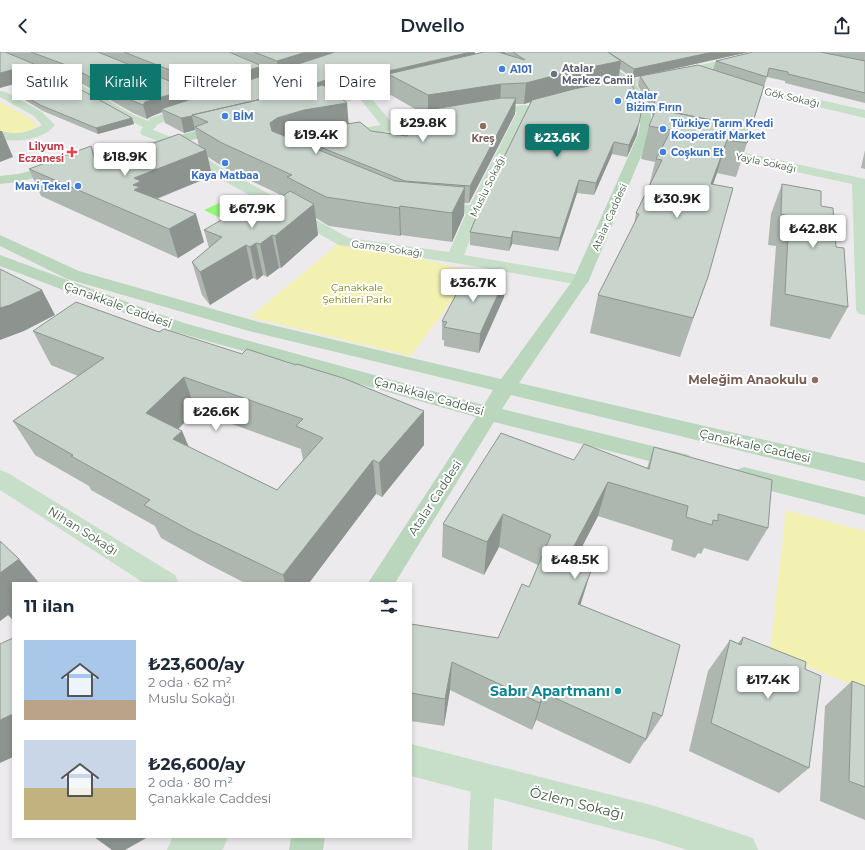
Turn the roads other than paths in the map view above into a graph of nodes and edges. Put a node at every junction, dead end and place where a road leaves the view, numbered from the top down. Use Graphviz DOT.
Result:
graph roads {
  1 [pos="8,52"];
  2 [pos="586,52"];
  3 [pos="769,52"];
  4 [pos="0,55"];
  5 [pos="22,64"];
  6 [pos="697,69"];
  7 [pos="428,79"];
  8 [pos="630,83"];
  9 [pos="390,88"];
  10 [pos="597,89"];
  11 [pos="12,90"];
  12 [pos="82,90"];
  13 [pos="1,94"];
  14 [pos="338,100"];
  15 [pos="367,100"];
  16 [pos="201,105"];
  17 [pos="301,109"];
  18 [pos="472,114"];
  19 [pos="865,114"];
  20 [pos="458,116"];
  21 [pos="240,124"];
  22 [pos="150,126"];
  23 [pos="390,127"];
  24 [pos="0,135"];
  25 [pos="644,135"];
  26 [pos="330,137"];
  27 [pos="660,138"];
  28 [pos="170,141"];
  29 [pos="698,147"];
  30 [pos="18,178"];
  31 [pos="0,180"];
  32 [pos="862,182"];
  33 [pos="0,186"];
  34 [pos="424,206"];
  35 [pos="475,210"];
  36 [pos="0,240"];
  37 [pos="455,258"];
  38 [pos="0,260"];
  39 [pos="581,280"];
  40 [pos="865,310"];
  41 [pos="506,386"];
  42 [pos="489,414"];
  43 [pos="697,465"];
  44 [pos="727,472"];
  45 [pos="865,472"];
  46 [pos="1,481"];
  47 [pos="865,506"];
  48 [pos="164,582"];
  49 [pos="382,582"];
  50 [pos="412,760"];
  51 [pos="483,779"];
  52 [pos="209,838"];
  53 [pos="308,838"];
  54 [pos="184,850"];
  55 [pos="306,850"];
  56 [pos="480,850"];
  57 [pos="741,850"];
  1 -- 4 [label="street"];
  2 -- 8 [label="main road, Atalar Caddesi"];
  3 -- 6 [label="street"];
  4 -- 5 [label="street"];
  6 -- 8 [label="street"];
  6 -- 19 [label="street, Gök Sokağı"];
  7 -- 9 [label="main road"];
  8 -- 10 [label="street"];
  8 -- 25 [label="main road, Atalar Caddesi"];
  11 -- 13 [label="street"];
  12 -- 22 [label="street"];
  13 -- 24 [label="street"];
  14 -- 17 [label="main road"];
  15 -- 23 [label="street"];
  16 -- 22 [label="street"];
  18 -- 35 [label="street, Muslu Sokağı"];
  20 -- 23 [label="street"];
  21 -- 28 [label="main road"];
  22 -- 28 [label="street, Gamze Sokağı"];
  23 -- 26 [label="street"];
  25 -- 27 [label="street"];
  25 -- 39 [label="main road, Atalar Caddesi"];
  28 -- 30 [label="main road"];
  28 -- 37 [label="street, Gamze Sokağı"];
  29 -- 32 [label="street, Yayla Sokağı"];
  30 -- 31 [label="main road"];
  30 -- 33 [label="main road"];
  32 -- 40 [label="street"];
  34 -- 35 [label="street"];
  35 -- 37 [label="street, Muslu Sokağı"];
  36 -- 41 [label="main road, Çanakkale Caddesi"];
  37 -- 39 [label="street, Gamze Sokağı"];
  38 -- 42 [label="main road, Çanakkale Caddesi"];
  39 -- 41 [label="main road, Atalar Caddesi"];
  41 -- 42 [label="main road, Atalar Caddesi"];
  41 -- 45 [label="main road, Çanakkale Caddesi"];
  42 -- 43 [label="main road, Çanakkale Caddesi"];
  42 -- 49 [label="main road, Atalar Caddesi"];
  44 -- 47 [label="main road"];
  46 -- 48 [label="street, Nihan Sokağı"];
  50 -- 51 [label="street, Özlem Sokağı"];
  51 -- 56 [label="lane"];
  51 -- 57 [label="street, Özlem Sokağı"];
  52 -- 54 [label="street"];
  53 -- 55 [label="main road"];
}
